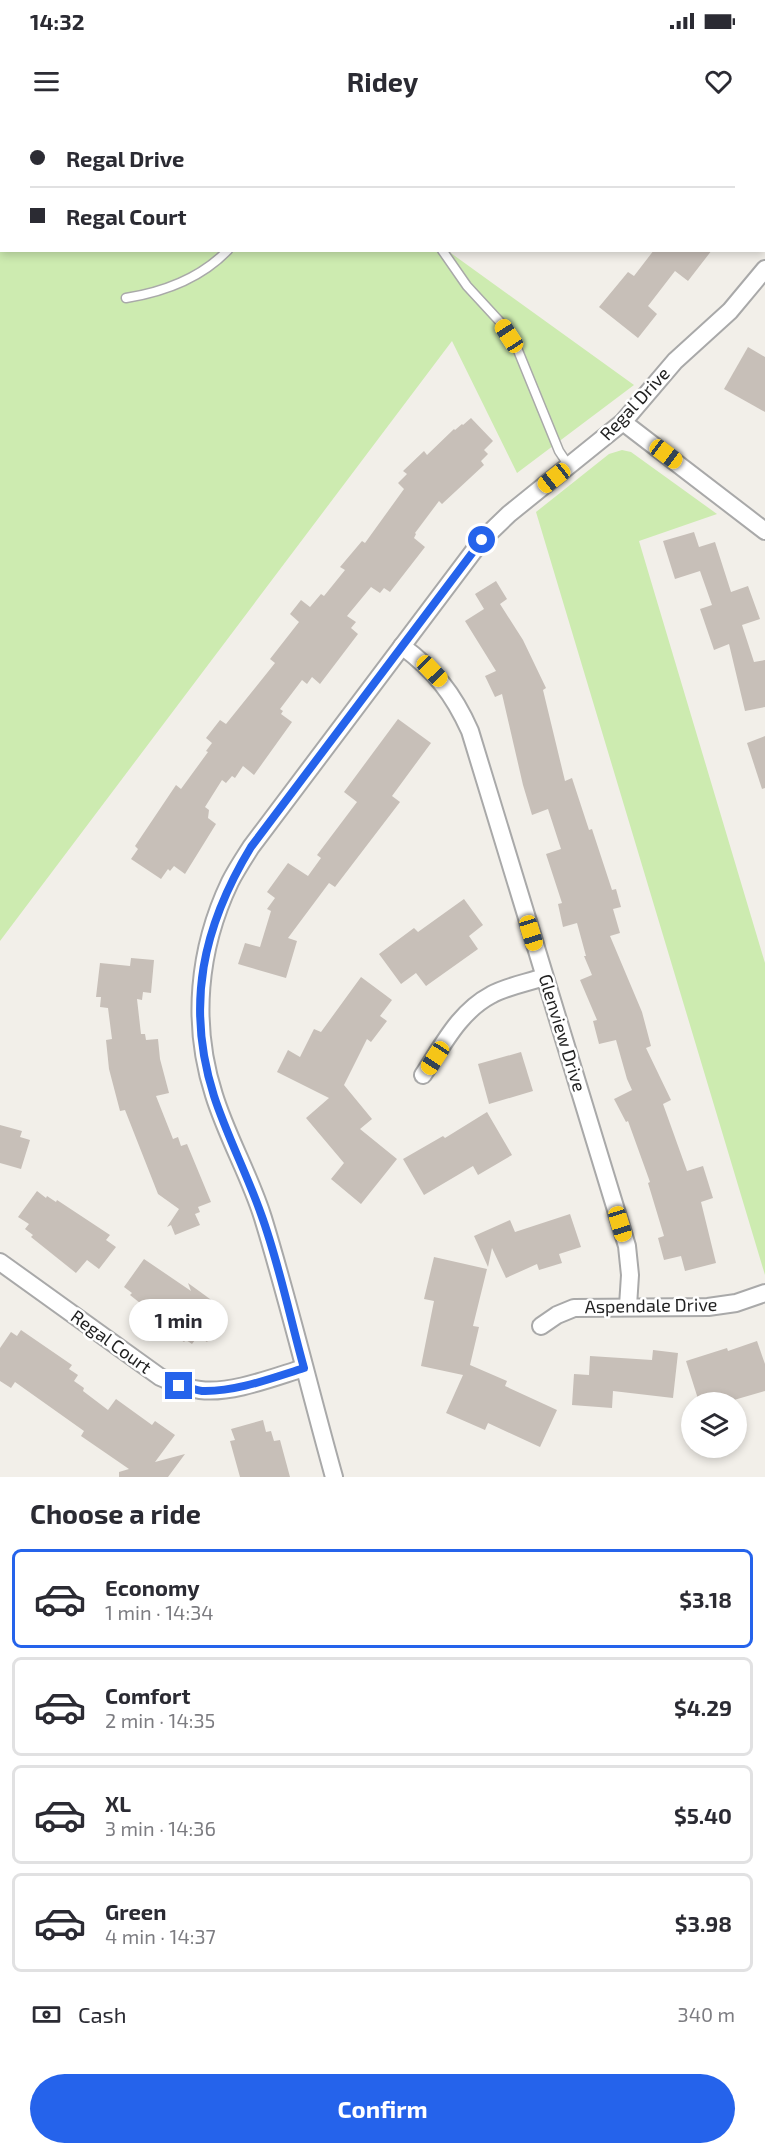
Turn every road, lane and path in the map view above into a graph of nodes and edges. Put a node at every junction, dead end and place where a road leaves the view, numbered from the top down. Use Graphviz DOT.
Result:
graph roads {
  1 [pos="225,252"];
  2 [pos="443,252"];
  3 [pos="765,269"];
  4 [pos="760,287"];
  5 [pos="126,298"];
  6 [pos="623,422"];
  7 [pos="569,466"];
  8 [pos="765,531"];
  9 [pos="402,646"];
  10 [pos="544,977"];
  11 [pos="423,1075"];
  12 [pos="0,1262"];
  13 [pos="765,1293"];
  14 [pos="628,1306"];
  15 [pos="541,1326"];
  16 [pos="304,1368"];
  17 [pos="334,1477"];
  1 -- 5 [label="lane"];
  2 -- 7 [label="lane"];
  3 -- 4 [label="street, Regal Drive"];
  4 -- 6 [label="street, Regal Drive"];
  6 -- 7 [label="street, Regal Drive"];
  6 -- 8 [label="street"];
  7 -- 9 [label="street, Regal Drive"];
  9 -- 10 [label="street, Glenview Drive"];
  9 -- 16 [label="street, Regal Drive"];
  10 -- 11 [label="street"];
  10 -- 14 [label="street, Glenview Drive"];
  12 -- 16 [label="street, Regal Court"];
  13 -- 14 [label="street, Aspendale Drive"];
  14 -- 15 [label="street, Aspendale Drive"];
  16 -- 17 [label="street, Regal Drive"];
}
